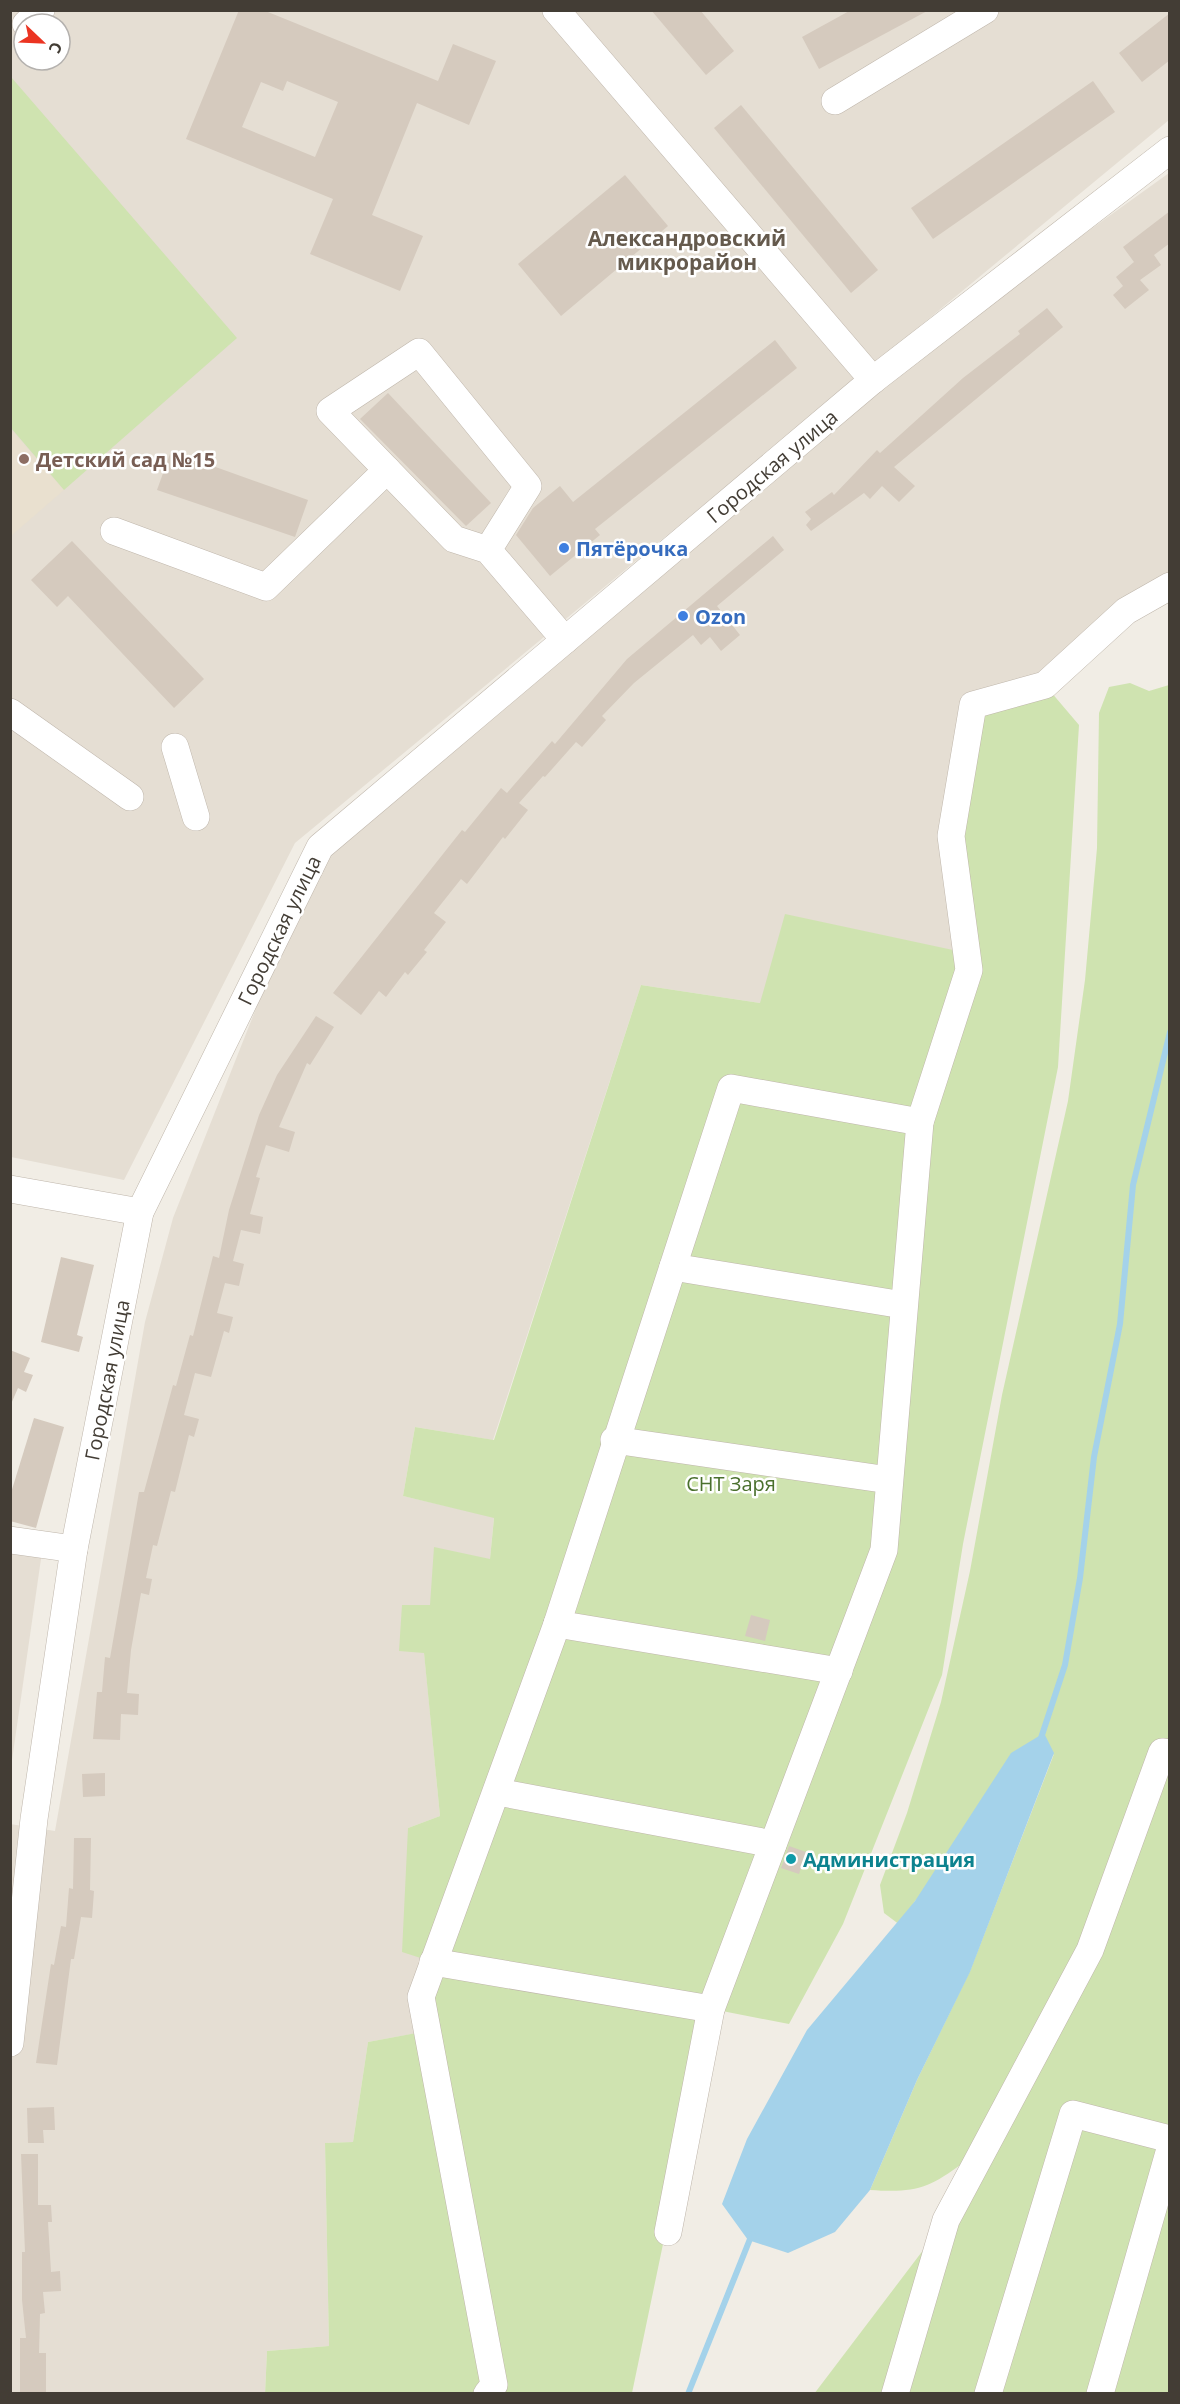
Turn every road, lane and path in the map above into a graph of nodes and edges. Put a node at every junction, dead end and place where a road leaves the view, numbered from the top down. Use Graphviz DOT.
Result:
graph roads {
  1 [pos="556,10"];
  2 [pos="985,10"];
  3 [pos="835,101"];
  4 [pos="1170,150"];
  5 [pos="873,380"];
  6 [pos="387,470"];
  7 [pos="114,531"];
  8 [pos="488,550"];
  9 [pos="1170,586"];
  10 [pos="565,640"];
  11 [pos="10,712"];
  12 [pos="175,747"];
  13 [pos="130,797"];
  14 [pos="196,818"];
  15 [pos="920,1122"];
  16 [pos="10,1189"];
  17 [pos="140,1212"];
  18 [pos="673,1267"];
  19 [pos="903,1305"];
  20 [pos="614,1440"];
  21 [pos="889,1480"];
  22 [pos="10,1540"];
  23 [pos="74,1550"];
  24 [pos="557,1624"];
  25 [pos="839,1671"];
  26 [pos="1170,1753"];
  27 [pos="498,1792"];
  28 [pos="22,1817"];
  29 [pos="773,1844"];
  30 [pos="433,1962"];
  31 [pos="711,2009"];
  32 [pos="10,2043"];
  33 [pos="1170,2139"];
  34 [pos="1170,2149"];
  35 [pos="668,2232"];
  36 [pos="487,2394"];
  37 [pos="895,2394"];
  38 [pos="988,2394"];
  39 [pos="1100,2394"];
  1 -- 5 [label="street"];
  2 -- 3 [label="street"];
  4 -- 5 [label="street, Городская улица"];
  5 -- 10 [label="street, Городская улица"];
  6 -- 7 [label="street"];
  6 -- 8 [label="street"];
  6 -- 8 [label="street"];
  8 -- 10 [label="street"];
  9 -- 15 [label="street"];
  10 -- 17 [label="street, Городская улица"];
  11 -- 13 [label="street"];
  12 -- 14 [label="street"];
  15 -- 18 [label="street"];
  15 -- 19 [label="street"];
  16 -- 17 [label="street"];
  17 -- 23 [label="street, Городская улица"];
  18 -- 19 [label="street"];
  18 -- 20 [label="street"];
  19 -- 21 [label="street"];
  20 -- 21 [label="street"];
  20 -- 24 [label="street"];
  21 -- 25 [label="street"];
  22 -- 23 [label="street"];
  23 -- 28 [label="street, Городская улица"];
  24 -- 25 [label="street"];
  24 -- 27 [label="street"];
  25 -- 29 [label="street"];
  26 -- 37 [label="street"];
  27 -- 29 [label="street"];
  27 -- 30 [label="street"];
  28 -- 32 [label="street, Городская улица"];
  29 -- 31 [label="street"];
  30 -- 31 [label="street"];
  30 -- 36 [label="street"];
  31 -- 35 [label="street"];
  33 -- 38 [label="street"];
  34 -- 39 [label="street"];
}
